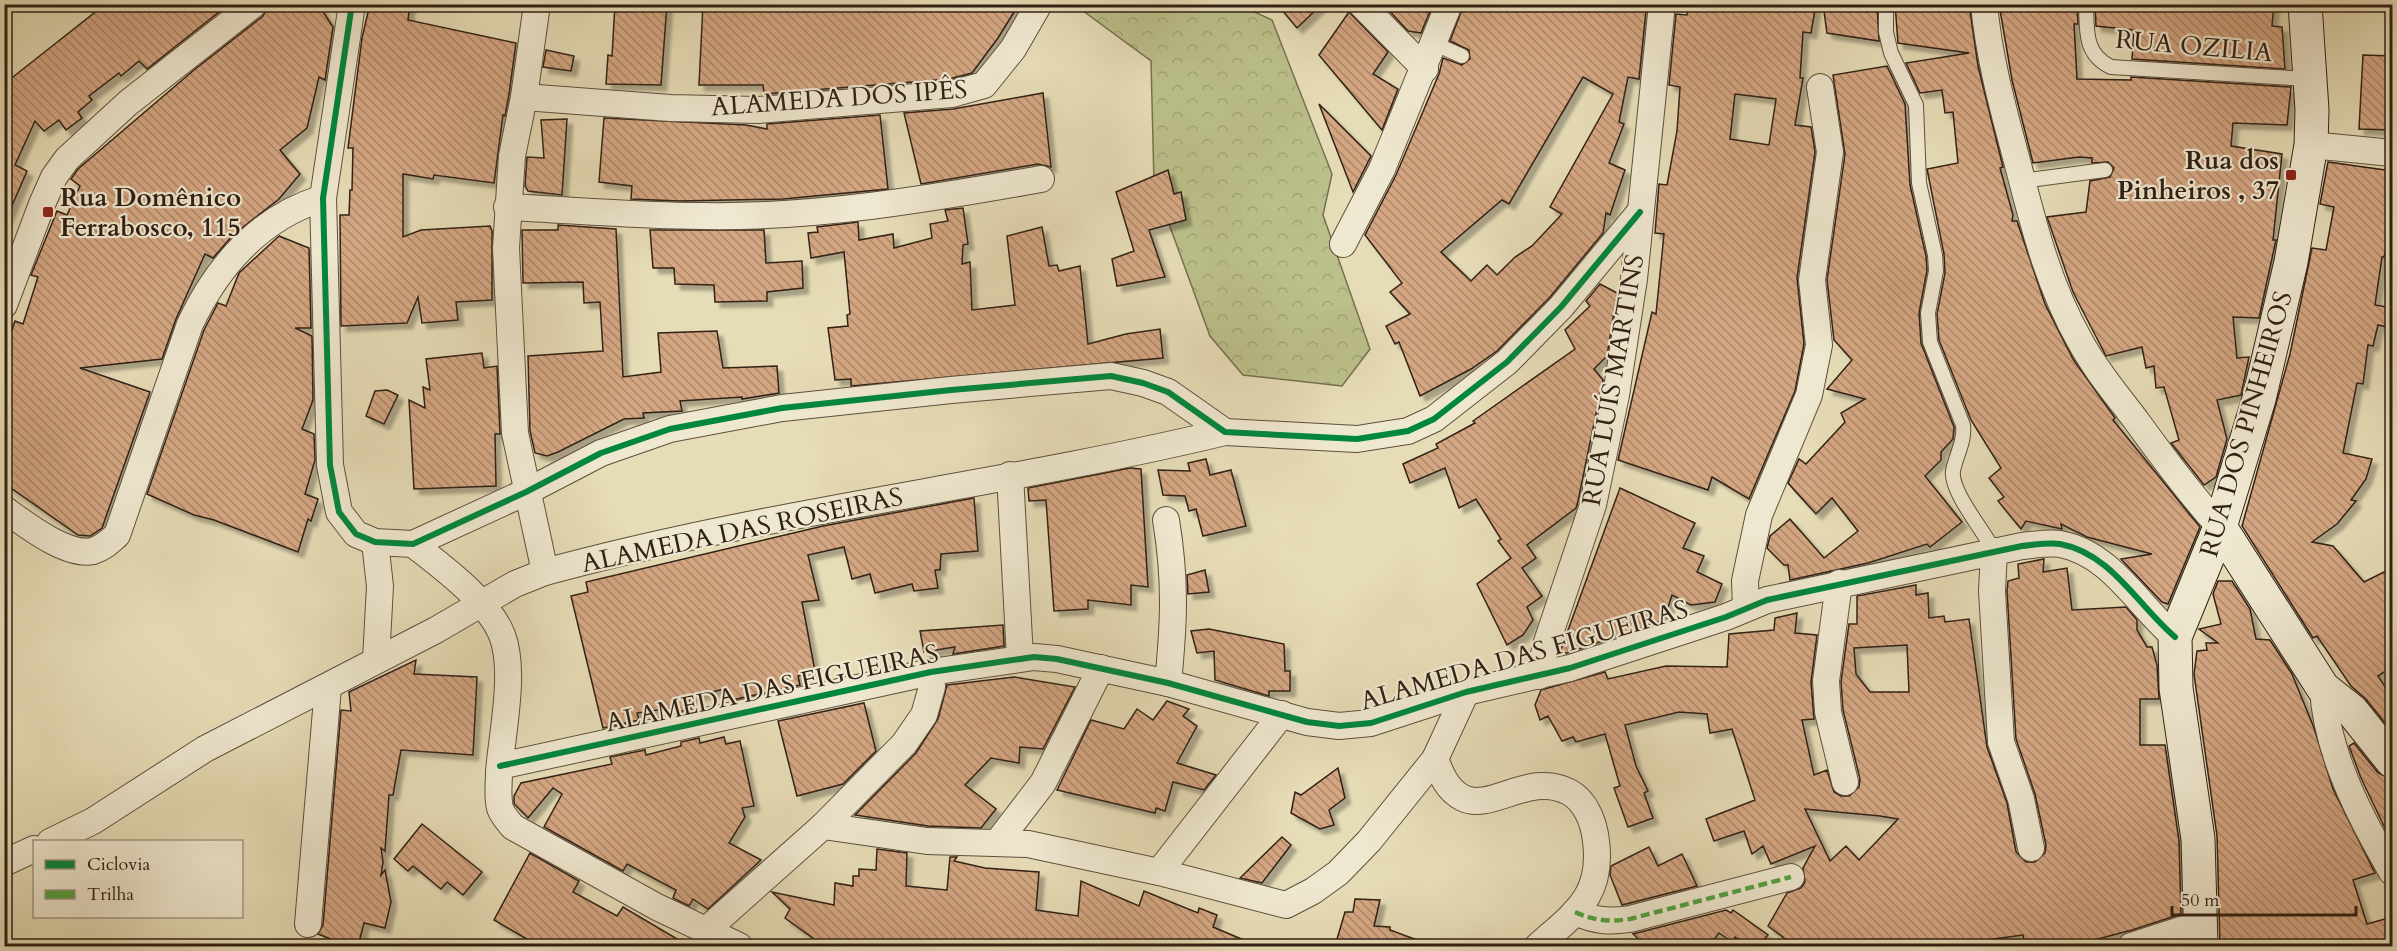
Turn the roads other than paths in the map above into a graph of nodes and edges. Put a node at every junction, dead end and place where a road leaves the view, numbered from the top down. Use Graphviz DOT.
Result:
graph roads {
  1 [pos="254,4"];
  2 [pos="352,4"];
  3 [pos="537,4"];
  4 [pos="1039,4"];
  5 [pos="1361,4"];
  6 [pos="1449,4"];
  7 [pos="1662,4"];
  8 [pos="1886,4"];
  9 [pos="1984,4"];
  10 [pos="2086,4"];
  11 [pos="2305,4"];
  12 [pos="1433,43"];
  13 [pos="1462,56"];
  14 [pos="1425,69"];
  15 [pos="2308,79"];
  16 [pos="1820,87"];
  17 [pos="524,97"];
  18 [pos="2311,145"];
  19 [pos="2392,153"];
  20 [pos="2105,170"];
  21 [pos="1041,179"];
  22 [pos="2022,181"];
  23 [pos="323,198"];
  24 [pos="507,207"];
  25 [pos="1640,212"];
  26 [pos="1342,244"];
  27 [pos="4,304"];
  28 [pos="1225,432"];
  29 [pos="1010,475"];
  30 [pos="526,492"];
  31 [pos="4,509"];
  32 [pos="1166,520"];
  33 [pos="2220,527"];
  34 [pos="375,542"];
  35 [pos="413,544"];
  36 [pos="1994,550"];
  37 [pos="545,572"];
  38 [pos="1839,583"];
  39 [pos="480,604"];
  40 [pos="1746,608"];
  41 [pos="2175,637"];
  42 [pos="1020,658"];
  43 [pos="376,660"];
  44 [pos="1101,668"];
  45 [pos="931,672"];
  46 [pos="1539,676"];
  47 [pos="1168,683"];
  48 [pos="328,687"];
  49 [pos="2323,688"];
  50 [pos="1466,692"];
  51 [pos="1282,714"];
  52 [pos="1435,759"];
  53 [pos="2392,761"];
  54 [pos="500,766"];
  55 [pos="1845,782"];
  56 [pos="823,826"];
  57 [pos="54,840"];
  58 [pos="997,843"];
  59 [pos="2031,848"];
  60 [pos="33,849"];
  61 [pos="4,863"];
  62 [pos="1159,872"];
  63 [pos="2392,872"];
  64 [pos="1791,877"];
  65 [pos="1575,912"];
  66 [pos="308,924"];
  67 [pos="704,932"];
  68 [pos="2202,935"];
  69 [pos="739,946"];
  70 [pos="1538,946"];
  71 [pos="2131,946"];
  1 -- 27 [label="street"];
  2 -- 23 [label="street"];
  3 -- 17 [label="street"];
  4 -- 17 [label="street, ALAMEDA DOS IPÊS"];
  5 -- 14 [label="street"];
  6 -- 12 [label="street"];
  7 -- 25 [label="street, RUA LUÍS MARTINS"];
  8 -- 36 [label="lane"];
  9 -- 22 [label="street"];
  10 -- 15 [label="lane, RUA OZILIA"];
  11 -- 15 [label="street, RUA DOS PINHEIROS"];
  12 -- 13 [label="lane"];
  12 -- 14 [label="street"];
  14 -- 26 [label="street"];
  15 -- 18 [label="street, RUA DOS PINHEIROS"];
  16 -- 40 [label="street"];
  17 -- 24 [label="street"];
  18 -- 19 [label="street"];
  18 -- 33 [label="street, RUA DOS PINHEIROS"];
  20 -- 22 [label="lane"];
  21 -- 24 [label="street"];
  22 -- 33 [label="street"];
  23 -- 31 [label="street"];
  23 -- 34 [label="street"];
  24 -- 30 [label="street"];
  25 -- 28 [label="street, ALAMEDA DAS ROSEIRAS"];
  25 -- 46 [label="street, RUA LUÍS MARTINS"];
  28 -- 29 [label="street, ALAMEDA DAS ROSEIRAS"];
  28 -- 30 [label="street"];
  29 -- 37 [label="street, ALAMEDA DAS ROSEIRAS"];
  29 -- 42 [label="street"];
  30 -- 35 [label="street"];
  30 -- 37 [label="street"];
  32 -- 47 [label="street"];
  33 -- 41 [label="street, RUA DOS PINHEIROS"];
  33 -- 49 [label="street"];
  34 -- 35 [label="street"];
  34 -- 43 [label="street"];
  35 -- 39 [label="street"];
  36 -- 38 [label="street, ALAMEDA DAS FIGUEIRAS"];
  36 -- 41 [label="street, ALAMEDA DAS FIGUEIRAS"];
  36 -- 59 [label="street"];
  37 -- 39 [label="street, ALAMEDA DAS ROSEIRAS"];
  38 -- 40 [label="street, ALAMEDA DAS FIGUEIRAS"];
  38 -- 55 [label="street"];
  39 -- 43 [label="street, ALAMEDA DAS ROSEIRAS"];
  39 -- 54 [label="street"];
  40 -- 46 [label="street, ALAMEDA DAS FIGUEIRAS"];
  41 -- 68 [label="street, RUA DOS PINHEIROS"];
  42 -- 44 [label="street, ALAMEDA DAS FIGUEIRAS"];
  42 -- 45 [label="street, ALAMEDA DAS FIGUEIRAS"];
  43 -- 48 [label="street, ALAMEDA DAS ROSEIRAS"];
  44 -- 47 [label="street, ALAMEDA DAS FIGUEIRAS"];
  44 -- 58 [label="street"];
  45 -- 54 [label="street, ALAMEDA DAS FIGUEIRAS"];
  45 -- 56 [label="street"];
  46 -- 50 [label="street, ALAMEDA DAS FIGUEIRAS"];
  47 -- 51 [label="street, ALAMEDA DAS FIGUEIRAS"];
  48 -- 57 [label="street"];
  48 -- 66 [label="street"];
  49 -- 53 [label="street"];
  49 -- 63 [label="street"];
  50 -- 51 [label="street, ALAMEDA DAS FIGUEIRAS"];
  50 -- 52 [label="street"];
  51 -- 62 [label="street"];
  52 -- 62 [label="street"];
  52 -- 65 [label="street"];
  54 -- 67 [label="street"];
  56 -- 58 [label="street"];
  56 -- 67 [label="street"];
  58 -- 62 [label="street"];
  60 -- 61 [label="street"];
  64 -- 65 [label="street"];
  65 -- 70 [label="street"];
  67 -- 69 [label="street"];
  68 -- 71 [label="street"];
}
